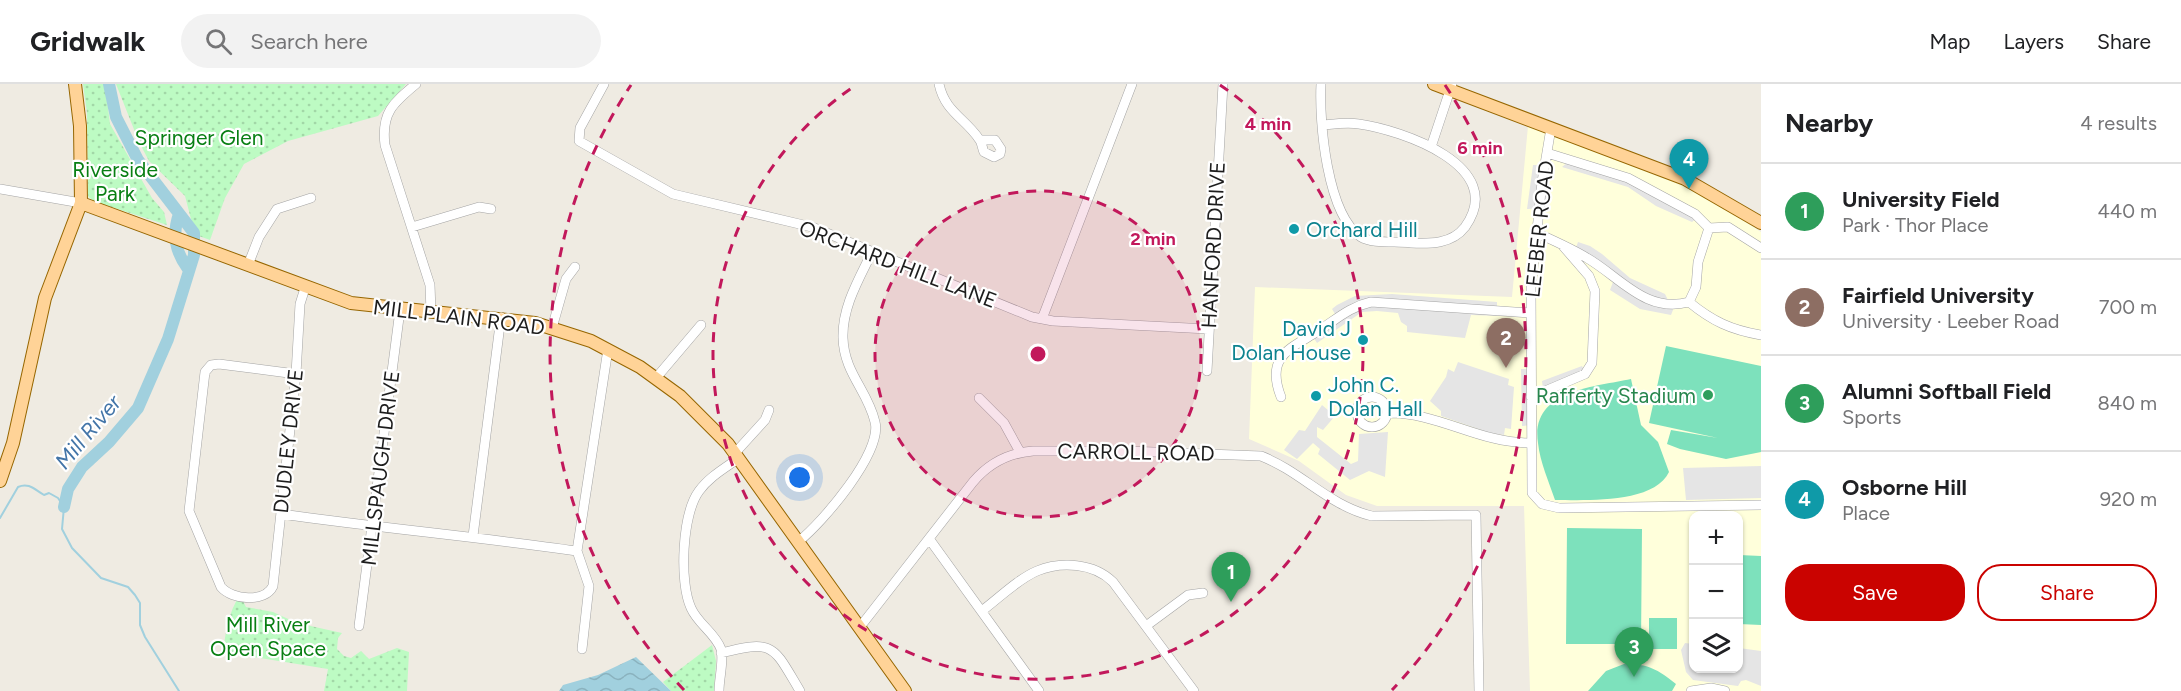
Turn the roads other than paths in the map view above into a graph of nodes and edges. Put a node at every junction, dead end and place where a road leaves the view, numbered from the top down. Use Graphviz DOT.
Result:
graph roads {
  1 [pos="75,84"];
  2 [pos="416,84"];
  3 [pos="604,84"];
  4 [pos="939,84"];
  5 [pos="1132,84"];
  6 [pos="1223,84"];
  7 [pos="1321,84"];
  8 [pos="1434,84"];
  9 [pos="1451,87"];
  10 [pos="1323,124"];
  11 [pos="1551,128"];
  12 [pos="981,140"];
  13 [pos="1431,147"];
  14 [pos="1547,153"];
  15 [pos="0,189"];
  16 [pos="311,198"];
  17 [pos="81,203"];
  18 [pos="491,209"];
  19 [pos="1761,223"];
  20 [pos="412,227"];
  21 [pos="1709,228"];
  22 [pos="1537,233"];
  23 [pos="1563,246"];
  24 [pos="1761,248"];
  25 [pos="872,252"];
  26 [pos="248,265"];
  27 [pos="575,267"];
  28 [pos="305,288"];
  29 [pos="1689,302"];
  30 [pos="400,310"];
  31 [pos="431,312"];
  32 [pos="1530,313"];
  33 [pos="501,317"];
  34 [pos="1042,319"];
  35 [pos="701,325"];
  36 [pos="552,328"];
  37 [pos="1209,329"];
  38 [pos="1761,335"];
  39 [pos="608,349"];
  40 [pos="1207,371"];
  41 [pos="296,374"];
  42 [pos="656,378"];
  43 [pos="1281,397"];
  44 [pos="1531,397"];
  45 [pos="979,398"];
  46 [pos="769,410"];
  47 [pos="1387,413"];
  48 [pos="1531,443"];
  49 [pos="1020,452"];
  50 [pos="737,456"];
  51 [pos="0,481"];
  52 [pos="1761,505"];
  53 [pos="281,514"];
  54 [pos="373,527"];
  55 [pos="473,536"];
  56 [pos="930,540"];
  57 [pos="799,541"];
  58 [pos="578,551"];
  59 [pos="1203,593"];
  60 [pos="982,610"];
  61 [pos="359,626"];
  62 [pos="1146,626"];
  63 [pos="860,627"];
  64 [pos="582,649"];
  65 [pos="722,653"];
  66 [pos="719,691"];
  67 [pos="800,691"];
  68 [pos="905,691"];
  69 [pos="1039,691"];
  70 [pos="1194,691"];
  71 [pos="1479,691"];
  72 [pos="1692,691"];
  73 [pos="1725,691"];
  1 -- 17 [label="main road"];
  2 -- 20 [label="street"];
  3 -- 25 [label="street, ORCHARD HILL LANE"];
  4 -- 12 [label="street"];
  5 -- 34 [label="street"];
  6 -- 37 [label="street, HANFORD DRIVE"];
  7 -- 10 [label="street"];
  8 -- 9 [label="main road"];
  9 -- 11 [label="main road"];
  9 -- 13 [label="street"];
  10 -- 13 [label="street"];
  10 -- 13 [label="street"];
  11 -- 14 [label="street, LEEBER ROAD"];
  11 -- 19 [label="main road"];
  14 -- 21 [label="street"];
  14 -- 22 [label="street, LEEBER ROAD"];
  15 -- 17 [label="street"];
  16 -- 26 [label="street"];
  17 -- 26 [label="main road, MILL PLAIN ROAD"];
  17 -- 51 [label="main road"];
  18 -- 20 [label="street"];
  20 -- 31 [label="street"];
  21 -- 24 [label="street"];
  21 -- 29 [label="street"];
  22 -- 23 [label="street"];
  22 -- 32 [label="street, LEEBER ROAD"];
  23 -- 29 [label="street"];
  23 -- 44 [label="street"];
  25 -- 34 [label="street, ORCHARD HILL LANE"];
  25 -- 57 [label="street"];
  26 -- 28 [label="main road, MILL PLAIN ROAD"];
  27 -- 36 [label="street"];
  28 -- 30 [label="main road, MILL PLAIN ROAD"];
  28 -- 41 [label="street, DUDLEY DRIVE"];
  29 -- 38 [label="street"];
  30 -- 31 [label="main road, MILL PLAIN ROAD"];
  30 -- 54 [label="street, MILLSPAUGH DRIVE"];
  31 -- 33 [label="main road, MILL PLAIN ROAD"];
  32 -- 43 [label="street"];
  32 -- 44 [label="street, LEEBER ROAD"];
  33 -- 36 [label="main road, MILL PLAIN ROAD"];
  33 -- 55 [label="street"];
  34 -- 37 [label="street, ORCHARD HILL LANE"];
  35 -- 42 [label="street"];
  36 -- 39 [label="main road, MILL PLAIN ROAD"];
  37 -- 40 [label="street, HANFORD DRIVE"];
  39 -- 42 [label="main road, MILL PLAIN ROAD"];
  39 -- 58 [label="street"];
  41 -- 53 [label="street, DUDLEY DRIVE"];
  41 -- 53 [label="street, DUDLEY DRIVE"];
  42 -- 50 [label="main road, MILL PLAIN ROAD"];
  44 -- 48 [label="street, LEEBER ROAD"];
  45 -- 49 [label="street"];
  46 -- 50 [label="street"];
  47 -- 48 [label="street"];
  48 -- 52 [label="street, LEEBER ROAD"];
  49 -- 56 [label="street, CARROLL ROAD"];
  49 -- 71 [label="street, CARROLL ROAD"];
  50 -- 57 [label="main road, MILL PLAIN ROAD"];
  50 -- 65 [label="street"];
  53 -- 54 [label="street"];
  54 -- 55 [label="street"];
  54 -- 61 [label="street, MILLSPAUGH DRIVE"];
  55 -- 58 [label="street"];
  56 -- 60 [label="street"];
  56 -- 63 [label="street, CARROLL ROAD"];
  57 -- 63 [label="main road, MILL PLAIN ROAD"];
  58 -- 64 [label="street"];
  59 -- 62 [label="street"];
  60 -- 62 [label="street"];
  60 -- 69 [label="street"];
  62 -- 70 [label="street"];
  63 -- 68 [label="main road, MILL PLAIN ROAD"];
  65 -- 66 [label="street"];
  65 -- 67 [label="street"];
  72 -- 73 [label="street"];
}
